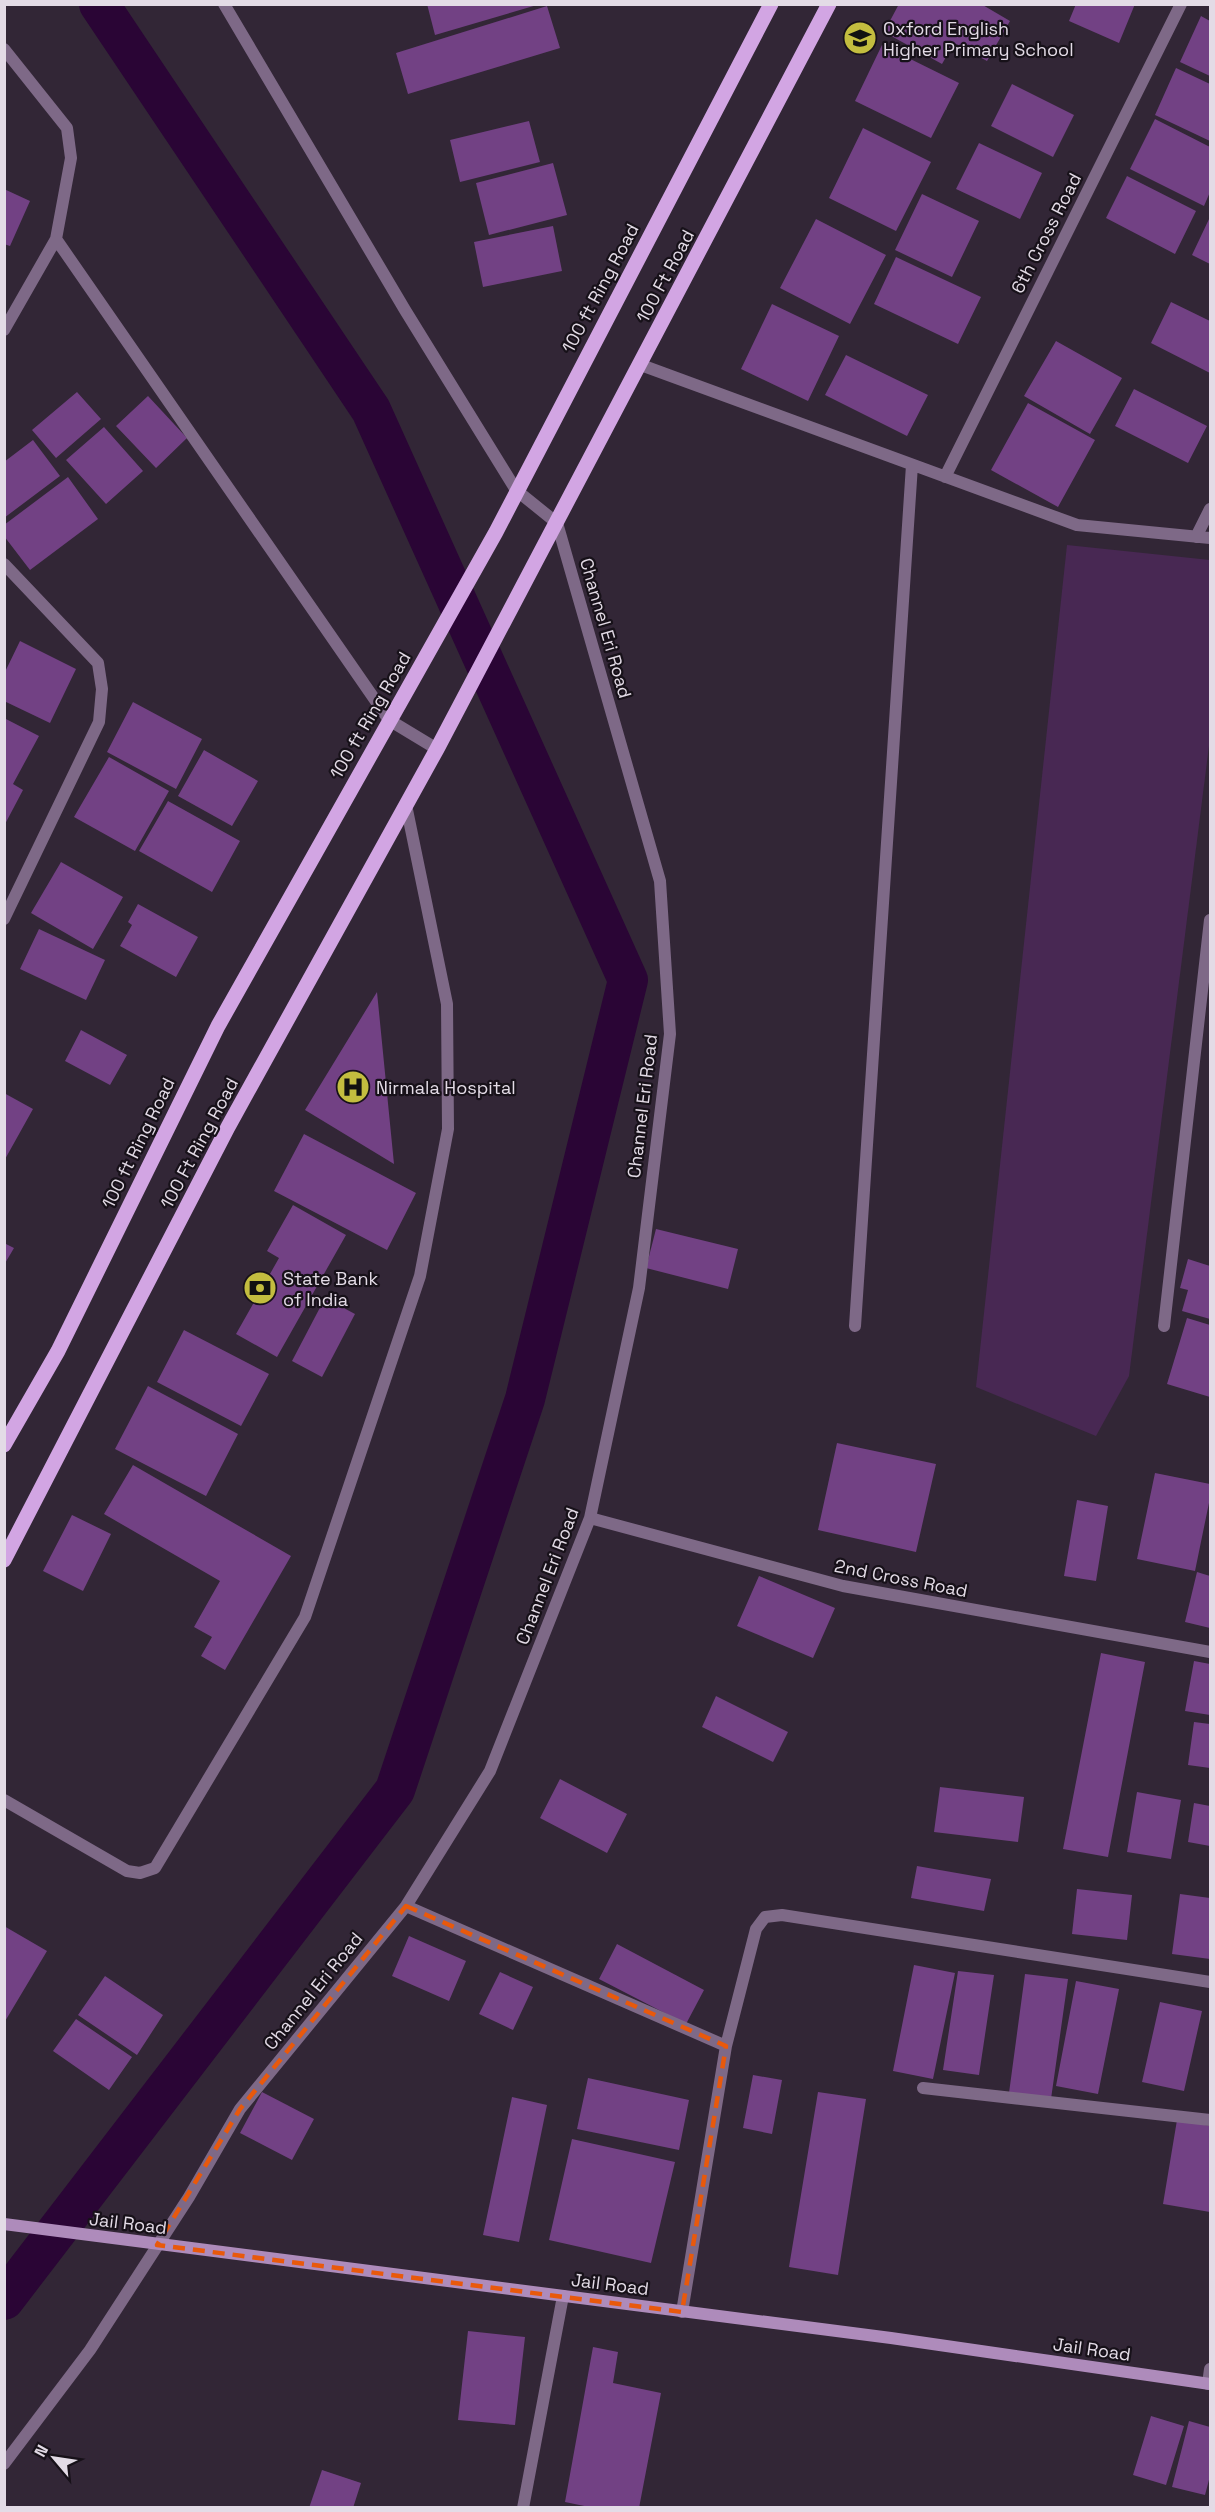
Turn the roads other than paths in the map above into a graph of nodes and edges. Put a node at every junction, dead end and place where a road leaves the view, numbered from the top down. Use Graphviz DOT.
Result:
graph roads {
  1 [pos="224,4"];
  2 [pos="771,4"];
  3 [pos="829,4"];
  4 [pos="1180,4"];
  5 [pos="4,49"];
  6 [pos="56,239"];
  7 [pos="4,330"];
  8 [pos="641,365"];
  9 [pos="912,465"];
  10 [pos="945,477"];
  11 [pos="516,490"];
  12 [pos="1210,509"];
  13 [pos="557,523"];
  14 [pos="1196,537"];
  15 [pos="1210,538"];
  16 [pos="4,564"];
  17 [pos="389,720"];
  18 [pos="437,749"];
  19 [pos="406,805"];
  20 [pos="4,919"];
  21 [pos="1210,920"];
  22 [pos="855,1326"];
  23 [pos="1164,1326"];
  24 [pos="4,1445"];
  25 [pos="590,1518"];
  26 [pos="4,1560"];
  27 [pos="1210,1652"];
  28 [pos="4,1800"];
  29 [pos="406,1906"];
  30 [pos="1210,1982"];
  31 [pos="726,2046"];
  32 [pos="923,2088"];
  33 [pos="1210,2120"];
  34 [pos="6,2224"];
  35 [pos="156,2245"];
  36 [pos="563,2296"];
  37 [pos="682,2312"];
  38 [pos="1210,2369"];
  39 [pos="1209,2384"];
  40 [pos="4,2464"];
  41 [pos="523,2508"];
  1 -- 11 [label="street"];
  2 -- 11 [label="main road, 100 ft Ring Road"];
  3 -- 8 [label="main road, 100 Ft Road"];
  4 -- 10 [label="street, 6th Cross Road"];
  5 -- 6 [label="street"];
  6 -- 7 [label="street"];
  6 -- 17 [label="street"];
  8 -- 9 [label="street"];
  8 -- 13 [label="main road, 100 Ft Road"];
  9 -- 10 [label="street"];
  9 -- 22 [label="street"];
  10 -- 14 [label="street"];
  11 -- 13 [label="street"];
  11 -- 17 [label="main road, 100 ft Ring Road"];
  12 -- 14 [label="street"];
  13 -- 18 [label="main road, 100 Ft Road"];
  13 -- 25 [label="street, Channel Eri Road"];
  14 -- 15 [label="street"];
  16 -- 20 [label="street"];
  17 -- 18 [label="street"];
  17 -- 24 [label="main road, 100 ft Ring Road"];
  18 -- 19 [label="main road, 100 Ft Ring Road"];
  19 -- 26 [label="main road, 100 Ft Ring Road"];
  19 -- 28 [label="street"];
  21 -- 23 [label="street"];
  25 -- 27 [label="street, 2nd Cross Road"];
  25 -- 29 [label="street, Channel Eri Road"];
  29 -- 31 [label="street"];
  29 -- 35 [label="street, Channel Eri Road"];
  30 -- 31 [label="street"];
  31 -- 37 [label="street"];
  32 -- 33 [label="street"];
  34 -- 35 [label="main road, Jail Road"];
  35 -- 36 [label="main road, Jail Road"];
  35 -- 40 [label="street, Channel Eri Road"];
  36 -- 37 [label="main road, Jail Road"];
  36 -- 41 [label="street"];
  37 -- 39 [label="main road, Jail Road"];
  38 -- 39 [label="street"];
}
